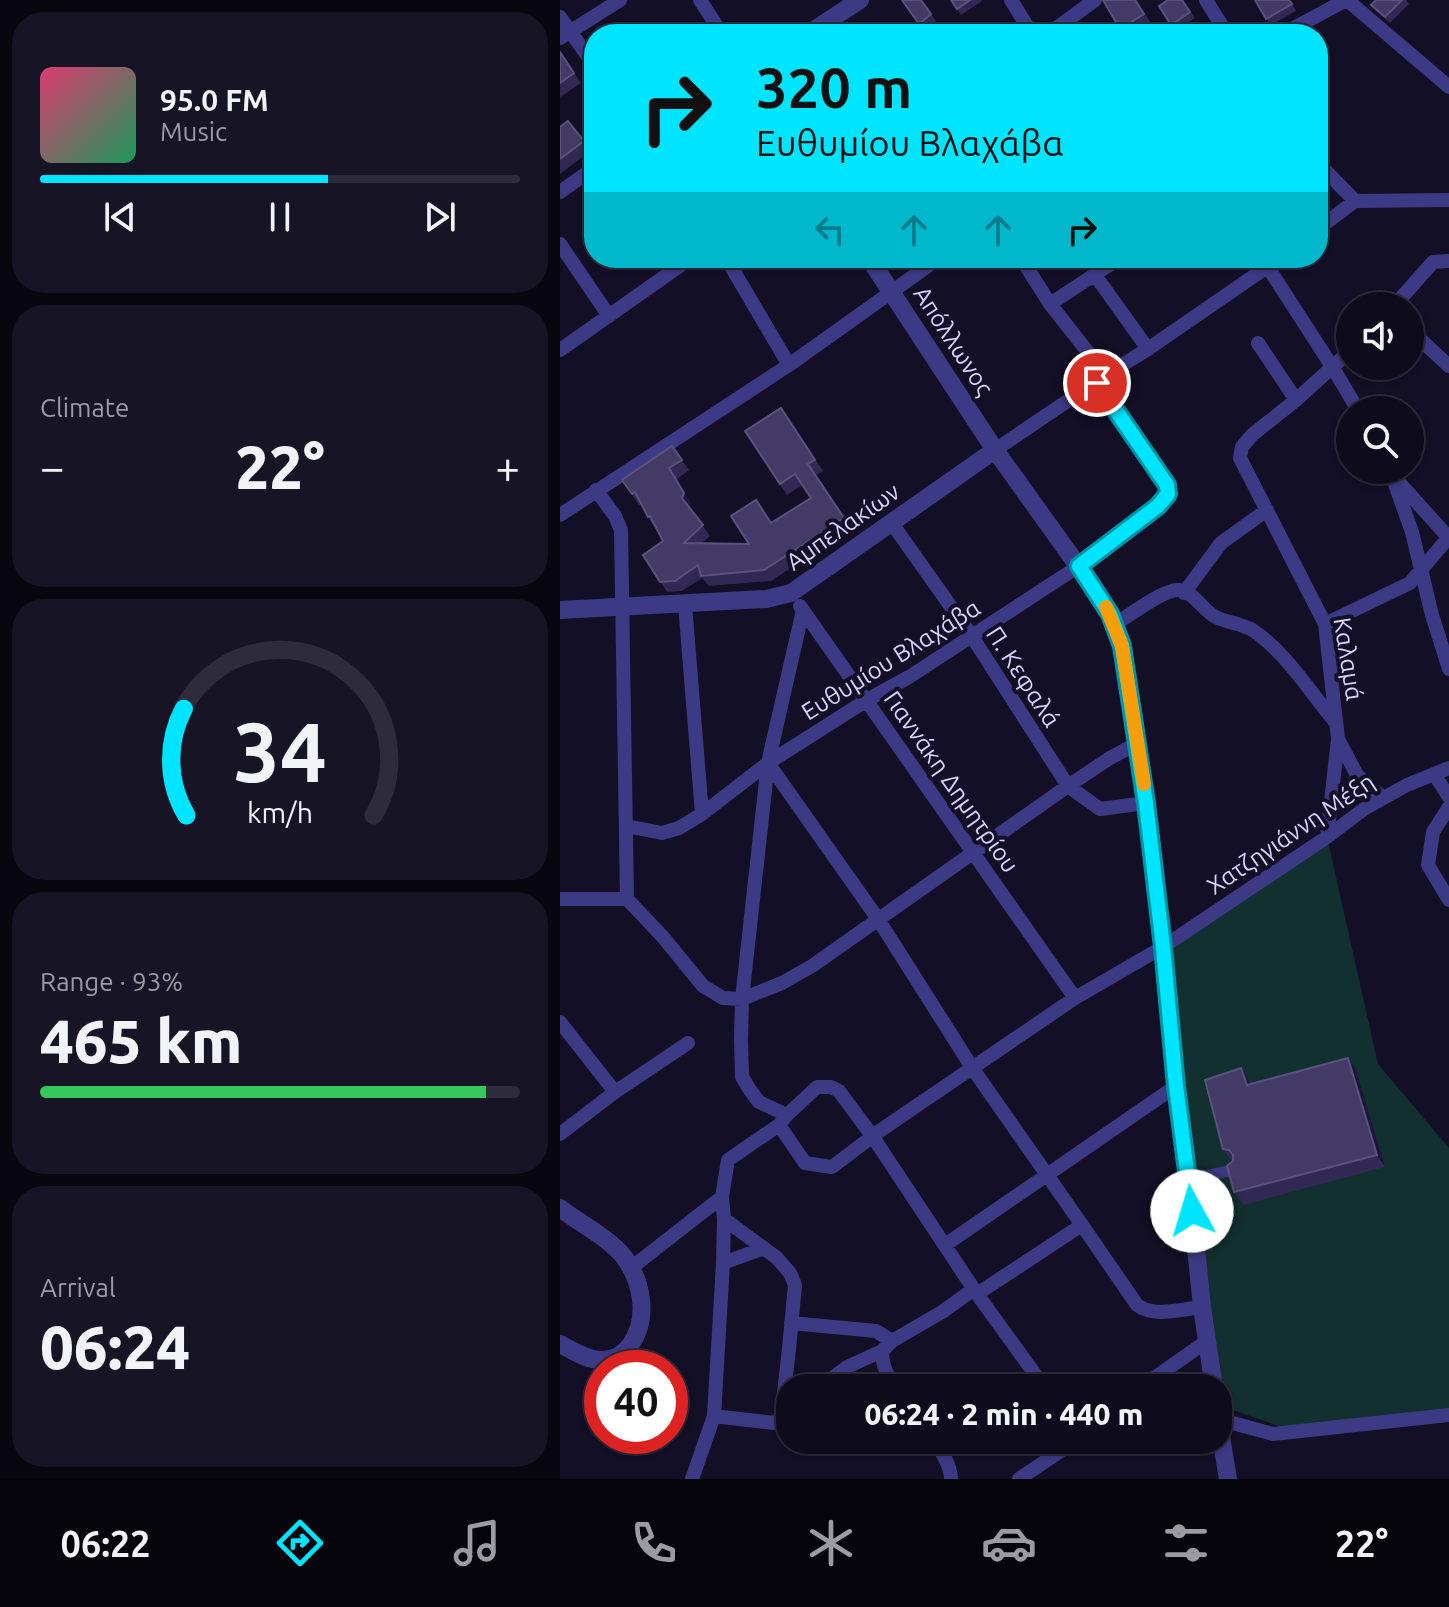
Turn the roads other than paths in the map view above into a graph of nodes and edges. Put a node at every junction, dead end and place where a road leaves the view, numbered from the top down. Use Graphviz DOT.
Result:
graph roads {
  1 [pos="620,0"];
  2 [pos="700,0"];
  3 [pos="860,0"];
  4 [pos="1011,0"];
  5 [pos="1095,0"];
  6 [pos="1206,0"];
  7 [pos="1347,0"];
  8 [pos="560,17"];
  9 [pos="716,24"];
  10 [pos="823,24"];
  11 [pos="1026,24"];
  12 [pos="1062,24"];
  13 [pos="1221,24"];
  14 [pos="1302,24"];
  15 [pos="565,35"];
  16 [pos="584,55"];
  17 [pos="1449,87"];
  18 [pos="1328,173"];
  19 [pos="584,175"];
  20 [pos="560,192"];
  21 [pos="1449,200"];
  22 [pos="1355,201"];
  23 [pos="1328,221"];
  24 [pos="560,244"];
  25 [pos="1449,261"];
  26 [pos="677,268"];
  27 [pos="732,268"];
  28 [pos="876,268"];
  29 [pos="924,268"];
  30 [pos="1027,268"];
  31 [pos="1105,268"];
  32 [pos="1260,268"];
  33 [pos="1274,268"];
  34 [pos="1095,275"];
  35 [pos="891,291"];
  36 [pos="1406,292"];
  37 [pos="1050,304"];
  38 [pos="609,316"];
  39 [pos="1258,343"];
  40 [pos="1424,343"];
  41 [pos="1148,349"];
  42 [pos="560,350"];
  43 [pos="789,365"];
  44 [pos="1336,365"];
  45 [pos="1449,366"];
  46 [pos="1333,368"];
  47 [pos="1102,379"];
  48 [pos="1350,396"];
  49 [pos="1296,400"];
  50 [pos="995,450"];
  51 [pos="1395,484"];
  52 [pos="1402,484"];
  53 [pos="596,490"];
  54 [pos="1267,510"];
  55 [pos="560,515"];
  56 [pos="891,522"];
  57 [pos="1449,538"];
  58 [pos="1079,566"];
  59 [pos="1422,569"];
  60 [pos="791,593"];
  61 [pos="1184,593"];
  62 [pos="685,604"];
  63 [pos="624,607"];
  64 [pos="560,610"];
  65 [pos="803,610"];
  66 [pos="1325,624"];
  67 [pos="1114,625"];
  68 [pos="971,635"];
  69 [pos="1449,669"];
  70 [pos="867,700"];
  71 [pos="1336,723"];
  72 [pos="1338,739"];
  73 [pos="1138,743"];
  74 [pos="768,763"];
  75 [pos="1449,768"];
  76 [pos="1434,774"];
  77 [pos="1068,786"];
  78 [pos="1449,797"];
  79 [pos="1383,798"];
  80 [pos="1146,803"];
  81 [pos="1449,807"];
  82 [pos="702,814"];
  83 [pos="626,826"];
  84 [pos="1327,837"];
  85 [pos="974,853"];
  86 [pos="560,899"];
  87 [pos="627,899"];
  88 [pos="1449,900"];
  89 [pos="878,919"];
  90 [pos="1163,947"];
  91 [pos="1075,998"];
  92 [pos="742,999"];
  93 [pos="560,1022"];
  94 [pos="688,1043"];
  95 [pos="973,1069"];
  96 [pos="1176,1086"];
  97 [pos="615,1092"];
  98 [pos="783,1120"];
  99 [pos="560,1134"];
  100 [pos="873,1137"];
  101 [pos="1234,1170"];
  102 [pos="1047,1174"];
  103 [pos="1189,1179"];
  104 [pos="722,1197"];
  105 [pos="563,1211"];
  106 [pos="724,1219"];
  107 [pos="1082,1225"];
  108 [pos="945,1245"];
  109 [pos="764,1248"];
  110 [pos="723,1263"];
  111 [pos="631,1268"];
  112 [pos="976,1291"];
  113 [pos="1202,1307"];
  114 [pos="791,1323"];
  115 [pos="1207,1341"];
  116 [pos="560,1344"];
  117 [pos="887,1346"];
  118 [pos="788,1374"];
  119 [pos="838,1374"];
  120 [pos="887,1374"];
  121 [pos="1035,1374"];
  122 [pos="1160,1374"];
  123 [pos="1212,1374"];
  124 [pos="1449,1415"];
  125 [pos="714,1416"];
  126 [pos="776,1422"];
  127 [pos="1232,1422"];
  128 [pos="942,1454"];
  129 [pos="1056,1454"];
  130 [pos="1224,1454"];
  131 [pos="692,1479"];
  132 [pos="951,1479"];
  133 [pos="1019,1479"];
  134 [pos="1228,1479"];
  1 -- 15 [label="street"];
  2 -- 9 [label="street"];
  3 -- 10 [label="street"];
  4 -- 11 [label="street"];
  5 -- 12 [label="street"];
  6 -- 13 [label="street"];
  7 -- 14 [label="street"];
  7 -- 17 [label="street"];
  8 -- 15 [label="street"];
  15 -- 16 [label="street"];
  18 -- 22 [label="street"];
  19 -- 20 [label="street"];
  21 -- 22 [label="street"];
  22 -- 23 [label="street"];
  24 -- 38 [label="street"];
  25 -- 36 [label="street"];
  26 -- 38 [label="street"];
  27 -- 43 [label="street"];
  28 -- 35 [label="street, Απόλλωνος"];
  29 -- 35 [label="street"];
  30 -- 37 [label="street"];
  31 -- 34 [label="street"];
  32 -- 41 [label="street"];
  33 -- 46 [label="street"];
  34 -- 37 [label="street"];
  34 -- 41 [label="street"];
  35 -- 43 [label="street"];
  35 -- 50 [label="street, Απόλλωνος"];
  37 -- 47 [label="street"];
  38 -- 42 [label="street"];
  39 -- 49 [label="street"];
  40 -- 45 [label="street"];
  41 -- 47 [label="street"];
  43 -- 53 [label="street"];
  44 -- 46 [label="street"];
  46 -- 48 [label="street"];
  46 -- 49 [label="street"];
  47 -- 50 [label="street"];
  47 -- 58 [label="street, Ευθυμίου Βλαχάβα"];
  49 -- 54 [label="street, Καλαμά"];
  50 -- 56 [label="street, Αμπελακίων"];
  50 -- 58 [label="street, Απόλλωνος"];
  51 -- 59 [label="street"];
  52 -- 57 [label="street"];
  53 -- 55 [label="street"];
  53 -- 63 [label="street"];
  54 -- 61 [label="street"];
  54 -- 66 [label="street, Καλαμά"];
  56 -- 60 [label="street, Αμπελακίων"];
  56 -- 68 [label="street, Π. Κεφαλά"];
  57 -- 59 [label="street"];
  58 -- 67 [label="street, Απόλλωνος"];
  58 -- 68 [label="street, Ευθυμίου Βλαχάβα"];
  59 -- 66 [label="street"];
  59 -- 69 [label="street"];
  60 -- 62 [label="street, Αμπελακίων"];
  60 -- 65 [label="street, Γιαννάκη Δημητρίου"];
  61 -- 67 [label="street"];
  61 -- 71 [label="street"];
  62 -- 63 [label="street, Αμπελακίων"];
  62 -- 82 [label="street"];
  63 -- 64 [label="street, Αμπελακίων"];
  63 -- 83 [label="street"];
  65 -- 70 [label="street, Γιαννάκη Δημητρίου"];
  65 -- 74 [label="street"];
  66 -- 71 [label="street, Καλαμά"];
  67 -- 73 [label="street, Απόλλωνος"];
  68 -- 70 [label="street, Ευθυμίου Βλαχάβα"];
  68 -- 77 [label="street, Π. Κεφαλά"];
  70 -- 74 [label="street, Ευθυμίου Βλαχάβα"];
  70 -- 85 [label="street, Γιαννάκη Δημητρίου"];
  71 -- 72 [label="street, Καλαμά"];
  72 -- 79 [label="street"];
  72 -- 84 [label="street, Καλαμά"];
  73 -- 77 [label="street"];
  73 -- 80 [label="street, Απόλλωνος"];
  74 -- 82 [label="street, Ευθυμίου Βλαχάβα"];
  74 -- 89 [label="street"];
  74 -- 92 [label="street"];
  75 -- 76 [label="street, Χατζηγιάννη Μέξη"];
  76 -- 78 [label="street"];
  76 -- 79 [label="street, Χατζηγιάννη Μέξη"];
  77 -- 80 [label="street, Π. Κεφαλά"];
  77 -- 85 [label="street"];
  79 -- 84 [label="street, Χατζηγιάννη Μέξη"];
  80 -- 90 [label="street, Απόλλωνος"];
  81 -- 88 [label="street"];
  82 -- 83 [label="street, Ευθυμίου Βλαχάβα"];
  83 -- 87 [label="street"];
  84 -- 90 [label="street, Χατζηγιάννη Μέξη"];
  85 -- 89 [label="street"];
  85 -- 91 [label="street, Γιαννάκη Δημητρίου"];
  86 -- 87 [label="street"];
  87 -- 92 [label="street"];
  89 -- 92 [label="street"];
  89 -- 95 [label="street"];
  90 -- 91 [label="street, Χατζηγιάννη Μέξη"];
  90 -- 96 [label="street, Απόλλωνος"];
  91 -- 95 [label="street, Χατζηγιάννη Μέξη"];
  92 -- 98 [label="street"];
  93 -- 97 [label="street"];
  94 -- 97 [label="street"];
  95 -- 100 [label="street, Χατζηγιάννη Μέξη"];
  95 -- 102 [label="street"];
  96 -- 102 [label="street"];
  96 -- 103 [label="street, Απόλλωνος"];
  97 -- 99 [label="street"];
  98 -- 100 [label="street"];
  98 -- 100 [label="street"];
  98 -- 104 [label="street"];
  100 -- 108 [label="street"];
  101 -- 103 [label="street"];
  102 -- 107 [label="street"];
  102 -- 108 [label="street"];
  103 -- 113 [label="street, Απόλλωνος"];
  104 -- 106 [label="street"];
  104 -- 111 [label="street"];
  105 -- 111 [label="street"];
  106 -- 109 [label="street"];
  106 -- 110 [label="street"];
  107 -- 112 [label="street"];
  107 -- 113 [label="street"];
  108 -- 112 [label="street"];
  109 -- 110 [label="street"];
  109 -- 114 [label="street"];
  110 -- 125 [label="street"];
  111 -- 116 [label="street"];
  112 -- 117 [label="street"];
  112 -- 121 [label="street"];
  113 -- 115 [label="street, Απόλλωνος"];
  114 -- 117 [label="street"];
  114 -- 118 [label="street"];
  115 -- 122 [label="street"];
  115 -- 123 [label="street, Απόλλωνος"];
  117 -- 119 [label="street"];
  117 -- 120 [label="street"];
  124 -- 127 [label="street"];
  125 -- 126 [label="street"];
  125 -- 131 [label="street"];
  128 -- 132 [label="street"];
  129 -- 133 [label="street"];
  130 -- 134 [label="street"];
}
